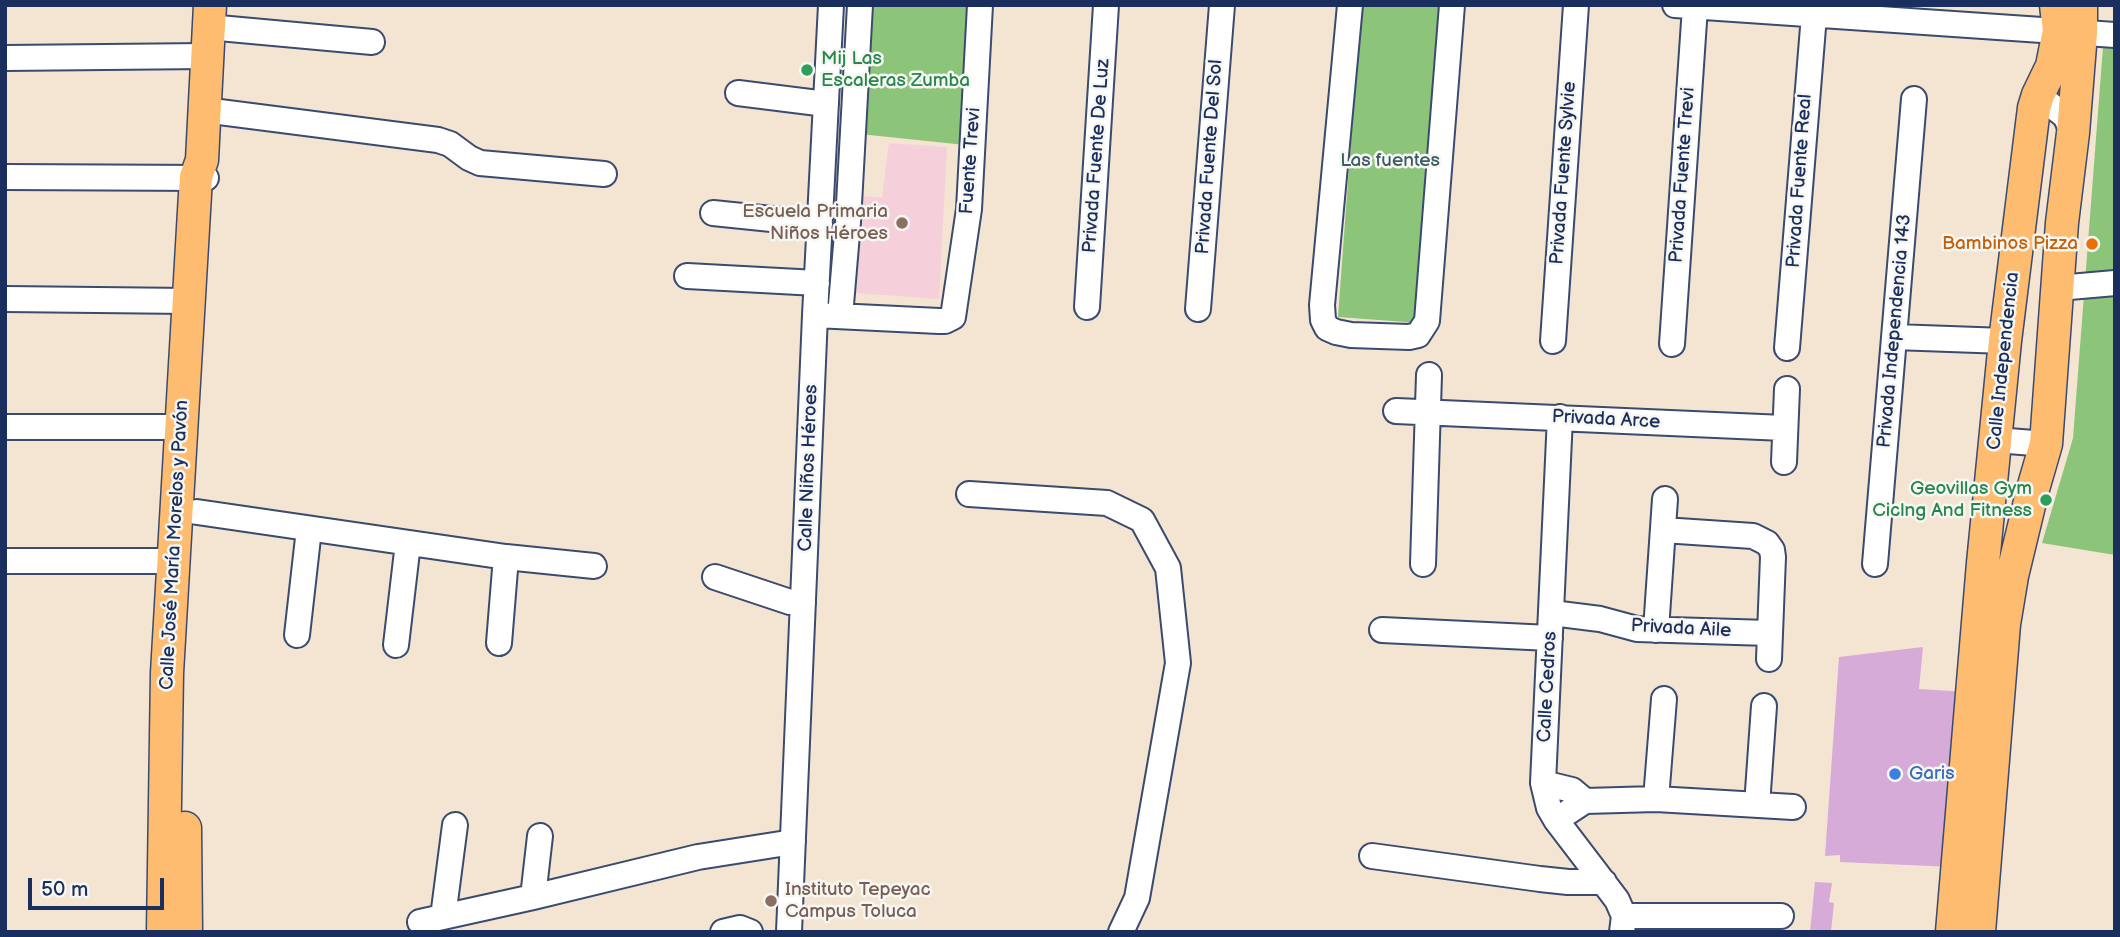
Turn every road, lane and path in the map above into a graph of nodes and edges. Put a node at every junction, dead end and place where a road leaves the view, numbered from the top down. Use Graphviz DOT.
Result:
graph roads {
  1 [pos="831,5"];
  2 [pos="860,5"];
  3 [pos="980,5"];
  4 [pos="1107,5"];
  5 [pos="1222,5"];
  6 [pos="1349,5"];
  7 [pos="1452,5"];
  8 [pos="1576,5"];
  9 [pos="1685,6"];
  10 [pos="1779,9"];
  11 [pos="1814,15"];
  12 [pos="2060,18"];
  13 [pos="208,30"];
  14 [pos="2115,35"];
  15 [pos="372,42"];
  16 [pos="5,58"];
  17 [pos="738,93"];
  18 [pos="2038,95"];
  19 [pos="1914,99"];
  20 [pos="826,103"];
  21 [pos="204,110"];
  22 [pos="2073,133"];
  23 [pos="201,172"];
  24 [pos="604,174"];
  25 [pos="5,177"];
  26 [pos="713,213"];
  27 [pos="820,224"];
  28 [pos="687,276"];
  29 [pos="2115,283"];
  30 [pos="817,284"];
  31 [pos="2058,288"];
  32 [pos="5,299"];
  33 [pos="189,301"];
  34 [pos="1087,307"];
  35 [pos="1198,309"];
  36 [pos="815,316"];
  37 [pos="840,316"];
  38 [pos="1894,337"];
  39 [pos="1553,341"];
  40 [pos="2005,341"];
  41 [pos="1672,344"];
  42 [pos="1787,348"];
  43 [pos="1429,375"];
  44 [pos="1787,389"];
  45 [pos="1396,411"];
  46 [pos="1428,413"];
  47 [pos="1560,418"];
  48 [pos="181,426"];
  49 [pos="5,428"];
  50 [pos="1784,428"];
  51 [pos="1996,440"];
  52 [pos="2046,444"];
  53 [pos="1784,463"];
  54 [pos="969,494"];
  55 [pos="1665,499"];
  56 [pos="197,512"];
  57 [pos="309,529"];
  58 [pos="1663,530"];
  59 [pos="408,543"];
  60 [pos="506,557"];
  61 [pos="5,561"];
  62 [pos="175,561"];
  63 [pos="1423,564"];
  64 [pos="1875,564"];
  65 [pos="594,566"];
  66 [pos="715,578"];
  67 [pos="803,603"];
  68 [pos="1552,613"];
  69 [pos="1382,630"];
  70 [pos="1656,630"];
  71 [pos="1769,633"];
  72 [pos="297,635"];
  73 [pos="1550,638"];
  74 [pos="499,643"];
  75 [pos="396,645"];
  76 [pos="1769,659"];
  77 [pos="1664,699"];
  78 [pos="1764,706"];
  79 [pos="1543,783"];
  80 [pos="1656,799"];
  81 [pos="1585,801"];
  82 [pos="1757,805"];
  83 [pos="1793,807"];
  84 [pos="1556,820"];
  85 [pos="455,825"];
  86 [pos="540,836"];
  87 [pos="793,842"];
  88 [pos="1574,844"];
  89 [pos="1372,856"];
  90 [pos="1540,879"];
  91 [pos="1604,882"];
  92 [pos="533,897"];
  93 [pos="1781,916"];
  94 [pos="1623,924"];
  95 [pos="1728,924"];
  96 [pos="163,932"];
  97 [pos="186,932"];
  98 [pos="723,932"];
  99 [pos="750,932"];
  100 [pos="789,932"];
  101 [pos="1121,932"];
  102 [pos="1952,932"];
  103 [pos="1979,932"];
  1 -- 20 [label="street, Calle Niños Héroes"];
  2 -- 37 [label="street"];
  3 -- 37 [label="street, Fuente Trevi"];
  4 -- 34 [label="street, Privada Fuente De Luz"];
  5 -- 35 [label="street, Privada Fuente Del Sol"];
  6 -- 7 [label="street"];
  8 -- 39 [label="street, Privada Fuente Sylvie"];
  9 -- 10 [label="street"];
  9 -- 41 [label="street, Privada Fuente Trevi"];
  10 -- 11 [label="street"];
  11 -- 12 [label="street"];
  11 -- 42 [label="street, Privada Fuente Real"];
  12 -- 14 [label="street"];
  12 -- 18 [label="main road, Calle Independencia"];
  12 -- 22 [label="main road"];
  13 -- 15 [label="street"];
  13 -- 16 [label="street"];
  13 -- 21 [label="main road, Calle José María Morelos y Pavón"];
  17 -- 20 [label="street"];
  18 -- 22 [label="street"];
  18 -- 40 [label="main road, Calle Independencia"];
  19 -- 38 [label="street, Privada Independencia 143"];
  20 -- 27 [label="street, Calle Niños Héroes"];
  21 -- 23 [label="main road, Calle José María Morelos y Pavón"];
  21 -- 24 [label="street"];
  22 -- 31 [label="main road"];
  23 -- 25 [label="street"];
  23 -- 33 [label="main road, Calle José María Morelos y Pavón"];
  23 -- 56 [label="main road, Calle José María Morelos y Pavón"];
  26 -- 27 [label="street"];
  27 -- 30 [label="street, Calle Niños Héroes"];
  28 -- 30 [label="street"];
  29 -- 31 [label="street"];
  30 -- 36 [label="street, Calle Niños Héroes"];
  31 -- 52 [label="main road"];
  32 -- 33 [label="street"];
  33 -- 48 [label="main road, Calle José María Morelos y Pavón"];
  36 -- 37 [label="street"];
  36 -- 67 [label="street, Calle Niños Héroes"];
  38 -- 40 [label="street"];
  38 -- 64 [label="street, Privada Independencia 143"];
  40 -- 51 [label="main road, Calle Independencia"];
  43 -- 46 [label="street"];
  44 -- 50 [label="street"];
  45 -- 46 [label="street, Privada Arce"];
  46 -- 47 [label="street, Privada Arce"];
  46 -- 63 [label="street"];
  47 -- 50 [label="street, Privada Arce"];
  47 -- 68 [label="street, Calle Cedros"];
  48 -- 49 [label="street"];
  48 -- 62 [label="main road, Calle José María Morelos y Pavón"];
  50 -- 53 [label="street"];
  51 -- 52 [label="street"];
  51 -- 102 [label="main road, Calle Independencia"];
  52 -- 103 [label="main road"];
  54 -- 101 [label="street"];
  55 -- 58 [label="street"];
  56 -- 57 [label="street"];
  56 -- 97 [label="main road, Calle José María Morelos y Pavón"];
  57 -- 59 [label="street"];
  57 -- 72 [label="street"];
  58 -- 70 [label="street"];
  58 -- 71 [label="street"];
  59 -- 60 [label="street"];
  59 -- 75 [label="street"];
  60 -- 65 [label="street"];
  60 -- 74 [label="street"];
  61 -- 62 [label="street"];
  62 -- 96 [label="main road, Calle José María Morelos y Pavón"];
  66 -- 67 [label="street"];
  67 -- 87 [label="street, Calle Niños Héroes"];
  68 -- 70 [label="street, Privada Aile"];
  68 -- 73 [label="street, Calle Cedros"];
  69 -- 73 [label="street"];
  70 -- 71 [label="street, Privada Aile"];
  71 -- 76 [label="street"];
  73 -- 79 [label="street, Calle Cedros"];
  77 -- 80 [label="street"];
  78 -- 82 [label="street"];
  79 -- 81 [label="street"];
  79 -- 84 [label="street, Calle Cedros"];
  80 -- 81 [label="street"];
  80 -- 82 [label="street"];
  81 -- 84 [label="street"];
  82 -- 83 [label="street"];
  84 -- 88 [label="street, Calle Cedros"];
  85 -- 92 [label="street"];
  86 -- 92 [label="street"];
  87 -- 92 [label="street"];
  87 -- 100 [label="street, Calle Niños Héroes"];
  88 -- 90 [label="street"];
  88 -- 91 [label="street, Calle Cedros"];
  89 -- 90 [label="street"];
  90 -- 91 [label="street"];
  91 -- 94 [label="street, Calle Cedros"];
  93 -- 95 [label="street"];
  94 -- 95 [label="street"];
  98 -- 99 [label="street"];
}
